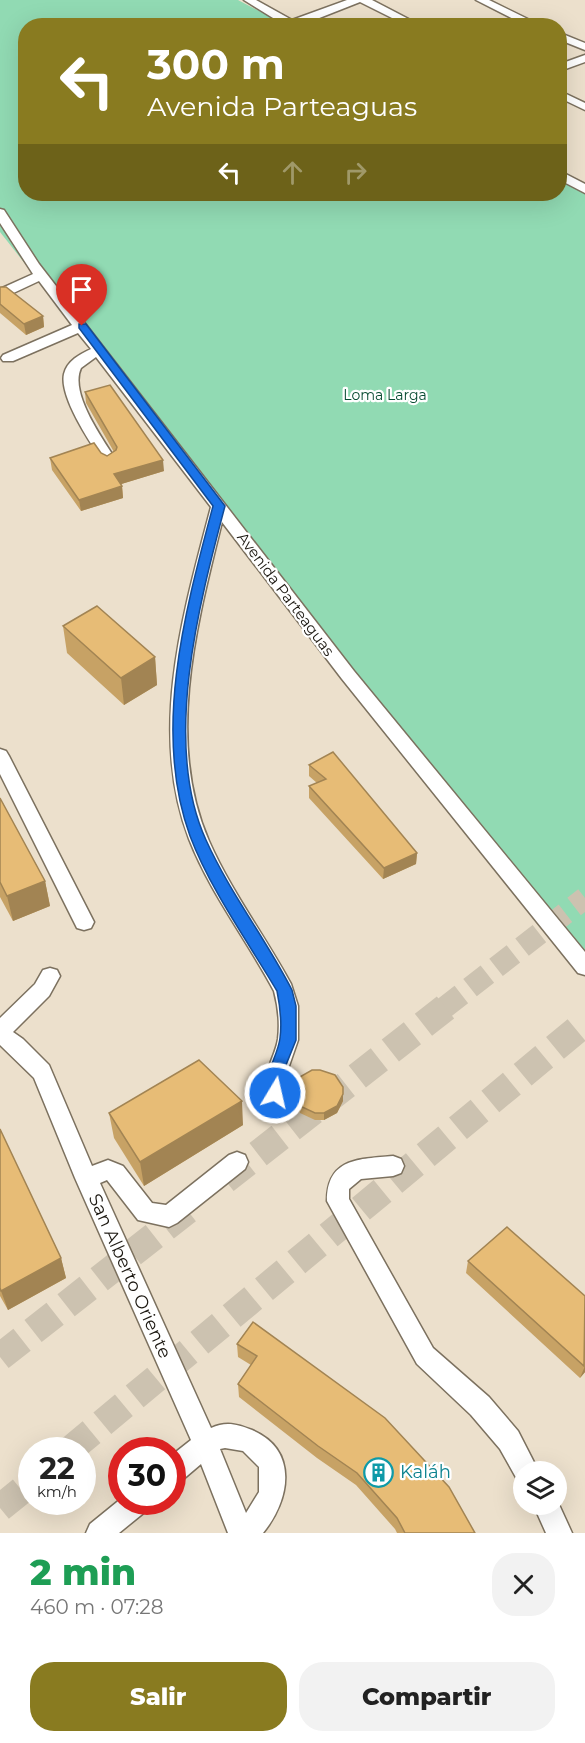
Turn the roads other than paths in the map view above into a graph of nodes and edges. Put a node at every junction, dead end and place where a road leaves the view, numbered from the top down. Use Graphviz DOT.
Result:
graph roads {
  1 [pos="249,0"];
  2 [pos="357,0"];
  3 [pos="364,0"];
  4 [pos="481,0"];
  5 [pos="281,18"];
  6 [pos="311,18"];
  7 [pos="401,18"];
  8 [pos="520,18"];
  9 [pos="567,39"];
  10 [pos="585,47"];
  11 [pos="585,58"];
  12 [pos="567,65"];
  13 [pos="567,98"];
  14 [pos="585,107"];
  15 [pos="567,179"];
  16 [pos="585,189"];
  17 [pos="0,213"];
  18 [pos="38,271"];
  19 [pos="1,287"];
  20 [pos="82,326"];
  21 [pos="99,350"];
  22 [pos="8,358"];
  23 [pos="109,460"];
  24 [pos="219,506"];
  25 [pos="0,756"];
  26 [pos="84,922"];
  27 [pos="585,967"];
  28 [pos="50,976"];
  29 [pos="0,1033"];
  30 [pos="275,1093"];
  31 [pos="237,1162"];
  32 [pos="393,1166"];
  33 [pos="86,1178"];
  34 [pos="206,1445"];
  35 [pos="186,1461"];
  36 [pos="521,1461"];
  37 [pos="121,1515"];
  38 [pos="551,1515"];
  39 [pos="99,1533"];
  40 [pos="243,1533"];
  41 [pos="560,1533"];
  1 -- 5 [label="street"];
  2 -- 6 [label="street"];
  3 -- 7 [label="street"];
  4 -- 8 [label="street"];
  9 -- 10 [label="street"];
  11 -- 12 [label="street"];
  13 -- 14 [label="street"];
  15 -- 16 [label="street"];
  17 -- 18 [label="street, Avenida Parteaguas"];
  18 -- 19 [label="street"];
  18 -- 20 [label="street, Avenida Parteaguas"];
  20 -- 21 [label="street, Avenida Parteaguas"];
  20 -- 22 [label="street"];
  21 -- 23 [label="street"];
  21 -- 24 [label="street, Avenida Parteaguas"];
  24 -- 27 [label="street, Avenida Parteaguas"];
  24 -- 30 [label="street"];
  25 -- 26 [label="street"];
  28 -- 29 [label="street"];
  29 -- 33 [label="street, San Alberto Oriente"];
  31 -- 33 [label="street"];
  32 -- 36 [label="street"];
  33 -- 34 [label="street, San Alberto Oriente"];
  34 -- 35 [label="street"];
  34 -- 40 [label="street, San Alberto Oriente"];
  34 -- 40 [label="street"];
  37 -- 39 [label="street"];
  38 -- 41 [label="street"];
}
